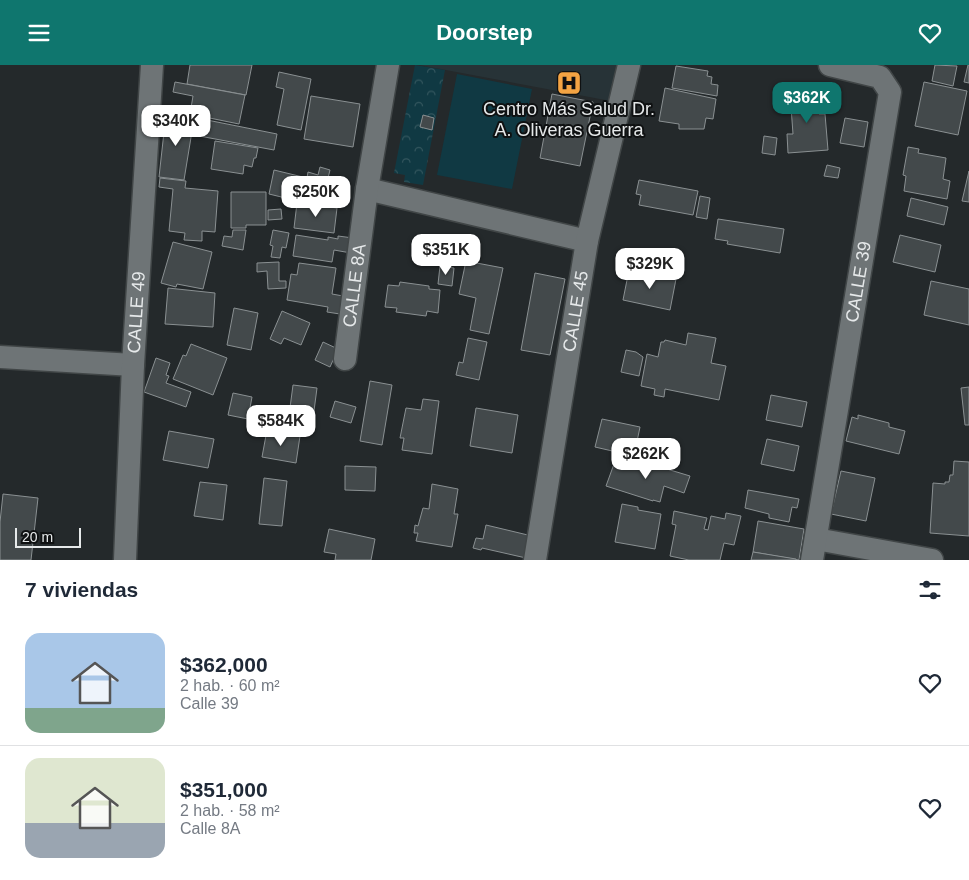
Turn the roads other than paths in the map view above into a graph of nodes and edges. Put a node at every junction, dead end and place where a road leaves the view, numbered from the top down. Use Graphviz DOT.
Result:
graph roads {
  1 [pos="152,65"];
  2 [pos="388,65"];
  3 [pos="629,65"];
  4 [pos="830,65"];
  5 [pos="366,189"];
  6 [pos="587,241"];
  7 [pos="0,357"];
  8 [pos="345,359"];
  9 [pos="133,365"];
  10 [pos="814,550"];
  11 [pos="125,560"];
  12 [pos="535,560"];
  13 [pos="932,560"];
  1 -- 9 [label="street, CALLE 49"];
  2 -- 5 [label="street, CALLE 8A"];
  3 -- 6 [label="street, CALLE 45"];
  4 -- 10 [label="street, CALLE 39"];
  5 -- 6 [label="street"];
  5 -- 8 [label="street, CALLE 8A"];
  6 -- 12 [label="street, CALLE 45"];
  7 -- 9 [label="street"];
  9 -- 11 [label="street, CALLE 49"];
  10 -- 13 [label="street, CALLE 39"];
}
